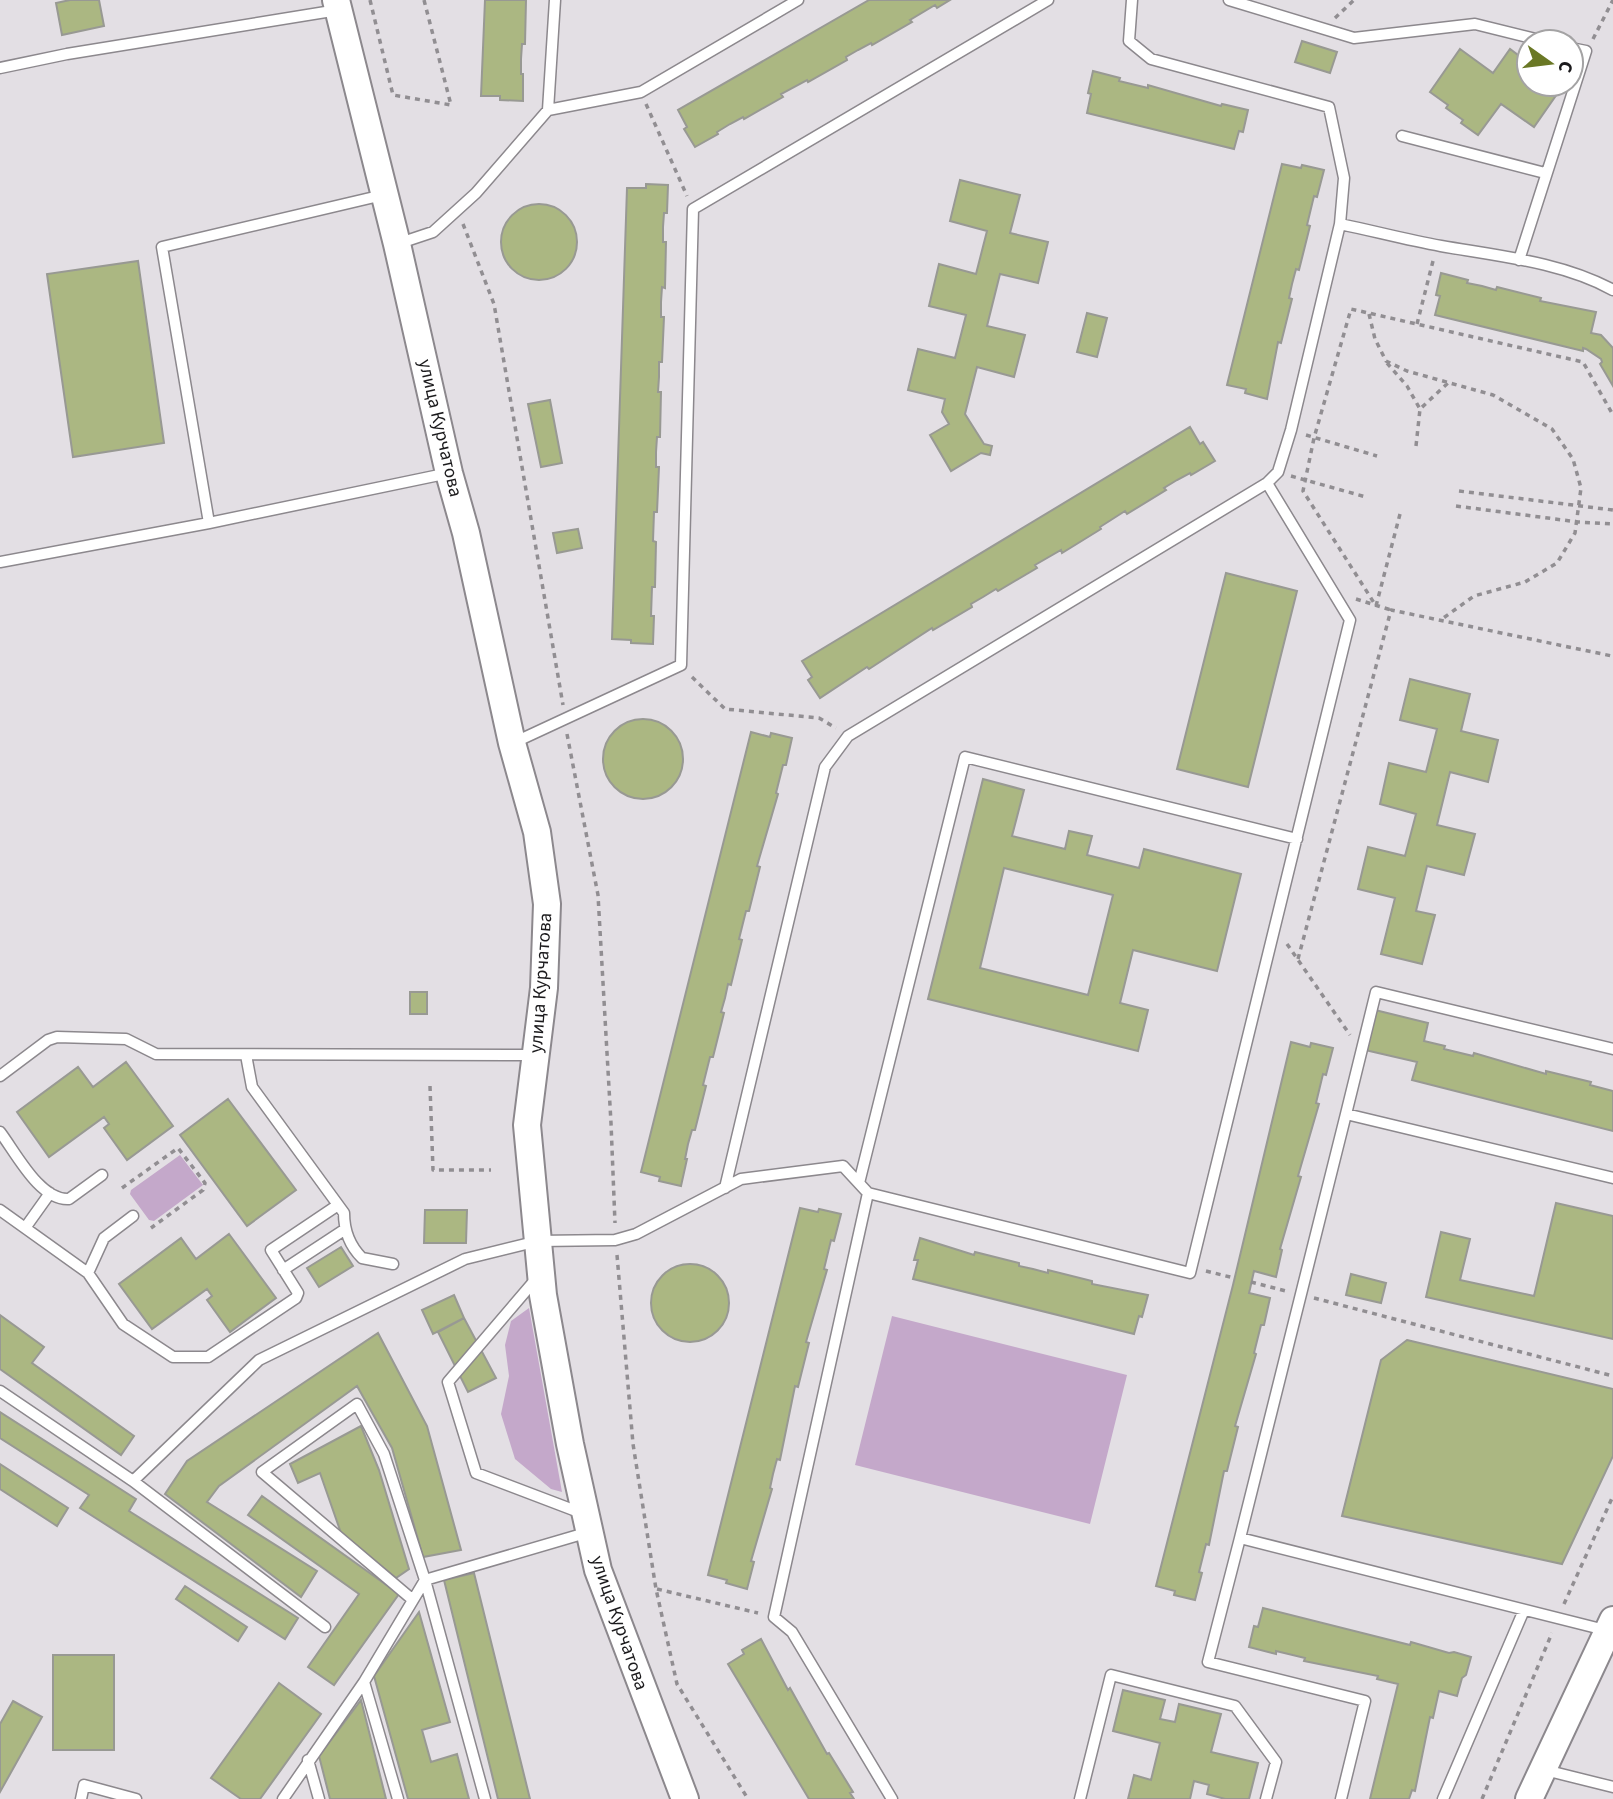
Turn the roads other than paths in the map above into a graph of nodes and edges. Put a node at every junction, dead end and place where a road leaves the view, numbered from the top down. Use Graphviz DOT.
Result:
graph roads {
  1 [pos="555,0"];
  2 [pos="798,0"];
  3 [pos="1048,0"];
  4 [pos="1132,0"];
  5 [pos="1229,0"];
  6 [pos="338,5"];
  7 [pos="1515,34"];
  8 [pos="0,68"];
  9 [pos="1570,98"];
  10 [pos="548,110"];
  11 [pos="1402,136"];
  12 [pos="1545,173"];
  13 [pos="384,195"];
  14 [pos="1340,224"];
  15 [pos="397,244"];
  16 [pos="1519,260"];
  17 [pos="1613,290"];
  18 [pos="449,472"];
  19 [pos="1267,483"];
  20 [pos="208,523"];
  21 [pos="0,562"];
  22 [pos="512,743"];
  23 [pos="1297,839"];
  24 [pos="1613,1049"];
  25 [pos="246,1055"];
  26 [pos="536,1055"];
  27 [pos="0,1076"];
  28 [pos="1346,1114"];
  29 [pos="0,1132"];
  30 [pos="102,1175"];
  31 [pos="1613,1178"];
  32 [pos="859,1183"];
  33 [pos="724,1188"];
  34 [pos="50,1193"];
  35 [pos="868,1194"];
  36 [pos="338,1205"];
  37 [pos="0,1210"];
  38 [pos="133,1216"];
  39 [pos="25,1228"];
  40 [pos="344,1230"];
  41 [pos="538,1241"];
  42 [pos="393,1264"];
  43 [pos="283,1270"];
  44 [pos="88,1273"];
  45 [pos="541,1273"];
  46 [pos="0,1391"];
  47 [pos="134,1481"];
  48 [pos="587,1523"];
  49 [pos="1240,1538"];
  50 [pos="425,1580"];
  51 [pos="413,1600"];
  52 [pos="1524,1610"];
  53 [pos="1610,1626"];
  54 [pos="326,1627"];
  55 [pos="364,1682"];
  56 [pos="309,1760"];
  57 [pos="1544,1770"];
  58 [pos="1613,1787"];
  59 [pos="81,1799"];
  60 [pos="136,1799"];
  61 [pos="283,1799"];
  62 [pos="319,1799"];
  63 [pos="398,1799"];
  64 [pos="485,1799"];
  65 [pos="685,1799"];
  66 [pos="892,1799"];
  67 [pos="1080,1799"];
  68 [pos="1266,1799"];
  69 [pos="1341,1799"];
  70 [pos="1443,1799"];
  71 [pos="1529,1799"];
  1 -- 10 [label="lane"];
  2 -- 10 [label="lane"];
  3 -- 22 [label="lane"];
  4 -- 14 [label="lane"];
  5 -- 7 [label="lane"];
  6 -- 8 [label="lane"];
  6 -- 13 [label="main road, улица Курчатова"];
  9 -- 12 [label="lane"];
  10 -- 15 [label="lane"];
  11 -- 12 [label="lane"];
  12 -- 16 [label="lane"];
  13 -- 15 [label="main road, улица Курчатова"];
  13 -- 20 [label="lane"];
  14 -- 16 [label="lane"];
  14 -- 19 [label="lane"];
  15 -- 18 [label="main road, улица Курчатова"];
  16 -- 17 [label="lane"];
  18 -- 20 [label="lane"];
  18 -- 22 [label="main road, улица Курчатова"];
  19 -- 23 [label="lane"];
  19 -- 33 [label="lane"];
  20 -- 21 [label="lane"];
  22 -- 26 [label="main road, улица Курчатова"];
  23 -- 32 [label="lane"];
  23 -- 35 [label="lane"];
  24 -- 28 [label="lane"];
  25 -- 26 [label="lane"];
  25 -- 27 [label="lane"];
  25 -- 36 [label="lane"];
  26 -- 41 [label="main road, улица Курчатова"];
  28 -- 31 [label="lane"];
  28 -- 49 [label="lane"];
  29 -- 34 [label="lane"];
  30 -- 34 [label="lane"];
  32 -- 33 [label="lane"];
  32 -- 35 [label="lane"];
  33 -- 41 [label="lane"];
  34 -- 39 [label="lane"];
  35 -- 66 [label="lane"];
  36 -- 40 [label="lane"];
  36 -- 43 [label="lane"];
  37 -- 39 [label="lane"];
  38 -- 44 [label="lane"];
  39 -- 44 [label="lane"];
  40 -- 42 [label="lane"];
  40 -- 43 [label="lane"];
  41 -- 45 [label="main road, улица Курчатова"];
  41 -- 47 [label="lane"];
  43 -- 44 [label="lane"];
  45 -- 48 [label="main road, улица Курчатова"];
  45 -- 48 [label="lane"];
  46 -- 47 [label="lane"];
  47 -- 54 [label="lane"];
  48 -- 50 [label="lane"];
  48 -- 65 [label="main road, улица Курчатова"];
  49 -- 52 [label="lane"];
  49 -- 69 [label="lane"];
  50 -- 51 [label="lane"];
  50 -- 51 [label="lane"];
  50 -- 64 [label="lane"];
  51 -- 55 [label="lane"];
  52 -- 53 [label="lane"];
  52 -- 70 [label="lane"];
  53 -- 57 [label="main road"];
  55 -- 56 [label="lane"];
  55 -- 63 [label="lane"];
  56 -- 61 [label="lane"];
  56 -- 62 [label="lane"];
  57 -- 58 [label="lane"];
  57 -- 71 [label="main road"];
  59 -- 60 [label="lane"];
  67 -- 68 [label="lane"];
}
